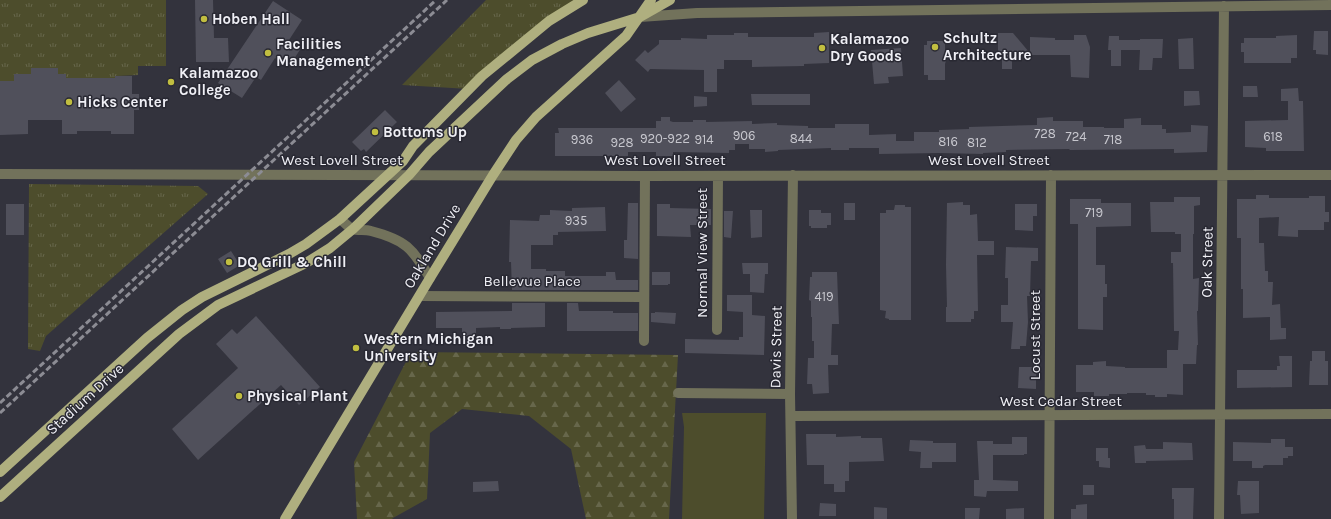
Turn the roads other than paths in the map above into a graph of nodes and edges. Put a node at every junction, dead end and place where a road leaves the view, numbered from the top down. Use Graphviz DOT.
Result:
graph roads {
  1 [pos="583,0"];
  2 [pos="652,0"];
  3 [pos="670,0"];
  4 [pos="1331,5"];
  5 [pos="1224,6"];
  6 [pos="640,17"];
  7 [pos="0,174"];
  8 [pos="387,175"];
  9 [pos="409,175"];
  10 [pos="493,175"];
  11 [pos="793,175"];
  12 [pos="1052,175"];
  13 [pos="1223,175"];
  14 [pos="1331,175"];
  15 [pos="645,176"];
  16 [pos="718,176"];
  17 [pos="340,219"];
  18 [pos="353,229"];
  19 [pos="430,278"];
  20 [pos="420,296"];
  21 [pos="644,297"];
  22 [pos="717,330"];
  23 [pos="644,341"];
  24 [pos="678,393"];
  25 [pos="790,394"];
  26 [pos="1331,414"];
  27 [pos="791,416"];
  28 [pos="1050,416"];
  29 [pos="1220,416"];
  30 [pos="0,472"];
  31 [pos="0,497"];
  32 [pos="285,519"];
  33 [pos="792,519"];
  34 [pos="1049,519"];
  35 [pos="1219,519"];
  1 -- 8 [label="main road, Stadium Drive"];
  2 -- 6 [label="main road, Oakland Drive"];
  3 -- 6 [label="main road"];
  4 -- 5 [label="street"];
  5 -- 6 [label="street"];
  5 -- 13 [label="street, Oak Street"];
  6 -- 9 [label="main road, Stadium Drive"];
  6 -- 10 [label="main road, Oakland Drive"];
  7 -- 8 [label="street, West Lovell Street"];
  8 -- 9 [label="street, West Lovell Street"];
  8 -- 17 [label="main road, Stadium Drive"];
  9 -- 10 [label="street, West Lovell Street"];
  9 -- 18 [label="main road, Stadium Drive"];
  10 -- 15 [label="street, West Lovell Street"];
  10 -- 19 [label="main road, Oakland Drive"];
  11 -- 12 [label="street, West Lovell Street"];
  11 -- 16 [label="street, West Lovell Street"];
  11 -- 25 [label="street, Davis Street"];
  12 -- 13 [label="street, West Lovell Street"];
  12 -- 28 [label="street, Locust Street"];
  13 -- 14 [label="street, West Lovell Street"];
  13 -- 29 [label="street, Oak Street"];
  15 -- 16 [label="street, West Lovell Street"];
  15 -- 21 [label="street"];
  16 -- 22 [label="street, Normal View Street"];
  17 -- 18 [label="street"];
  17 -- 30 [label="main road, Stadium Drive"];
  18 -- 19 [label="street"];
  18 -- 31 [label="main road, Stadium Drive"];
  19 -- 20 [label="main road, Oakland Drive"];
  20 -- 21 [label="street, Bellevue Place"];
  20 -- 32 [label="main road, Oakland Drive"];
  21 -- 23 [label="street"];
  24 -- 25 [label="street"];
  25 -- 27 [label="street, Davis Street"];
  26 -- 29 [label="street, West Cedar Street"];
  27 -- 28 [label="street, West Cedar Street"];
  27 -- 33 [label="street, Davis Street"];
  28 -- 29 [label="street, West Cedar Street"];
  28 -- 34 [label="street, Locust Street"];
  29 -- 35 [label="street, Oak Street"];
}
